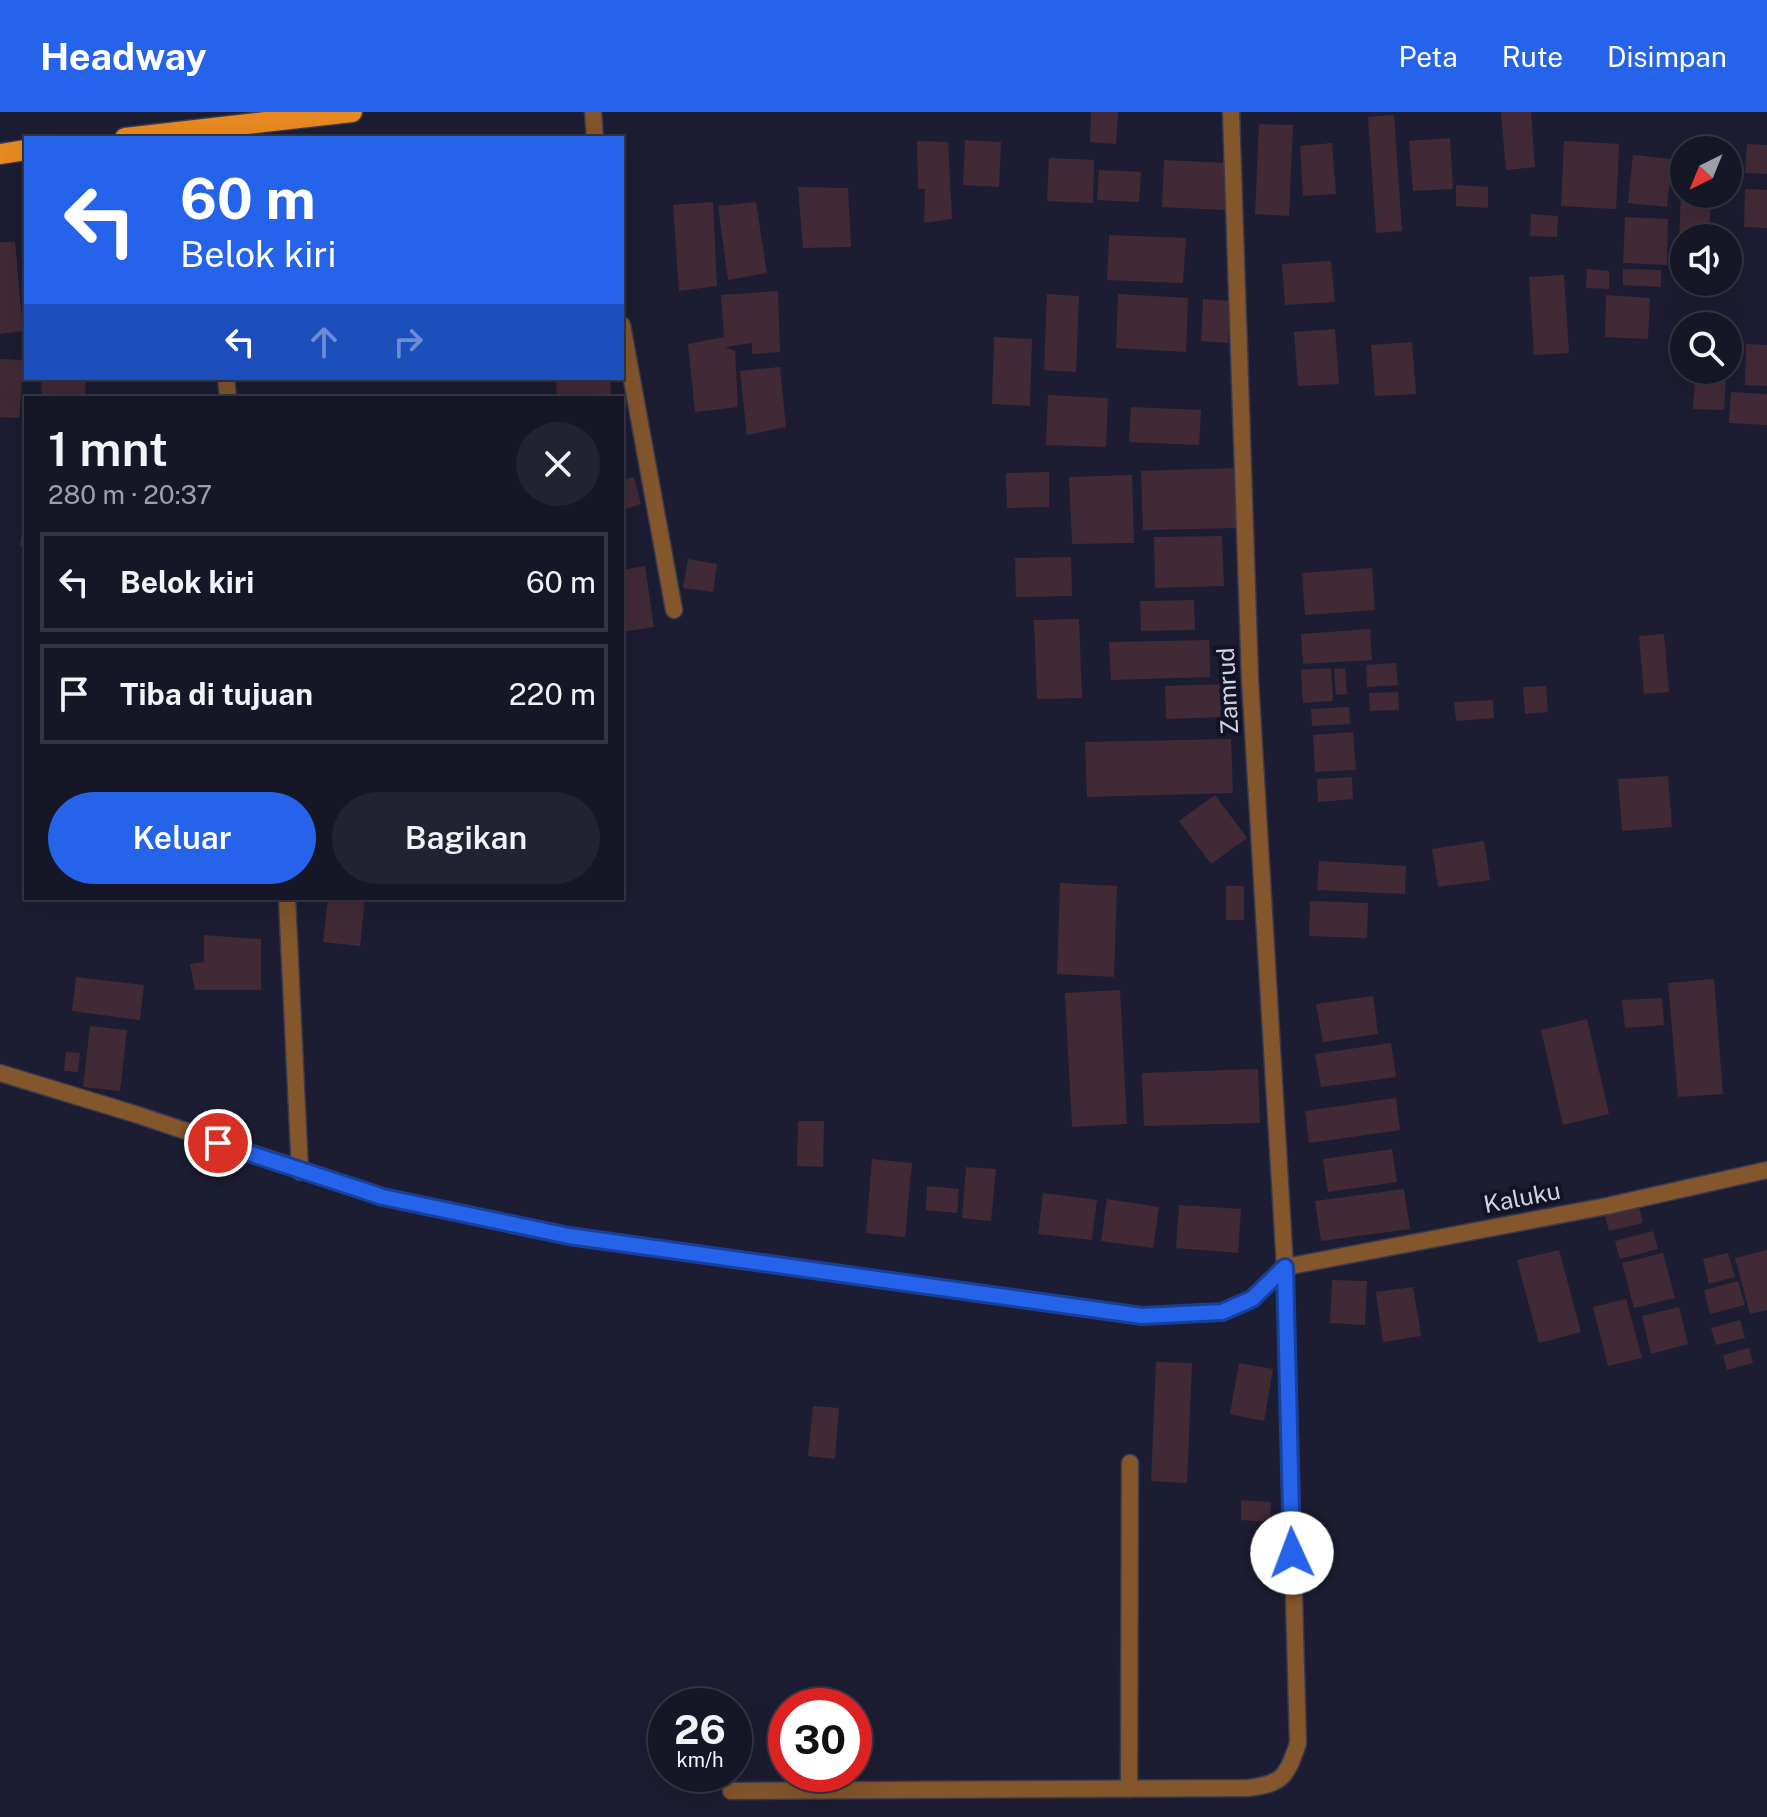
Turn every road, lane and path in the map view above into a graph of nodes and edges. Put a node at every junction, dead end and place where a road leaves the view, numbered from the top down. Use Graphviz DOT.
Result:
graph roads {
  1 [pos="352,112"];
  2 [pos="593,112"];
  3 [pos="1231,112"];
  4 [pos="278,116"];
  5 [pos="171,135"];
  6 [pos="595,136"];
  7 [pos="24,150"];
  8 [pos="0,154"];
  9 [pos="624,336"];
  10 [pos="674,610"];
  11 [pos="287,900"];
  12 [pos="0,1073"];
  13 [pos="1767,1170"];
  14 [pos="300,1172"];
  15 [pos="1285,1267"];
  16 [pos="1130,1463"];
  17 [pos="1129,1789"];
  18 [pos="752,1791"];
  1 -- 4 [label="main road"];
  2 -- 6 [label="street"];
  3 -- 15 [label="street, Zamrud"];
  4 -- 5 [label="main road"];
  7 -- 8 [label="main road"];
  9 -- 10 [label="street"];
  11 -- 14 [label="street"];
  12 -- 14 [label="street"];
  13 -- 15 [label="street, Kaluku"];
  14 -- 15 [label="street"];
  15 -- 17 [label="street, Zamrud"];
  16 -- 17 [label="street"];
  17 -- 18 [label="street, Zamrud"];
}
